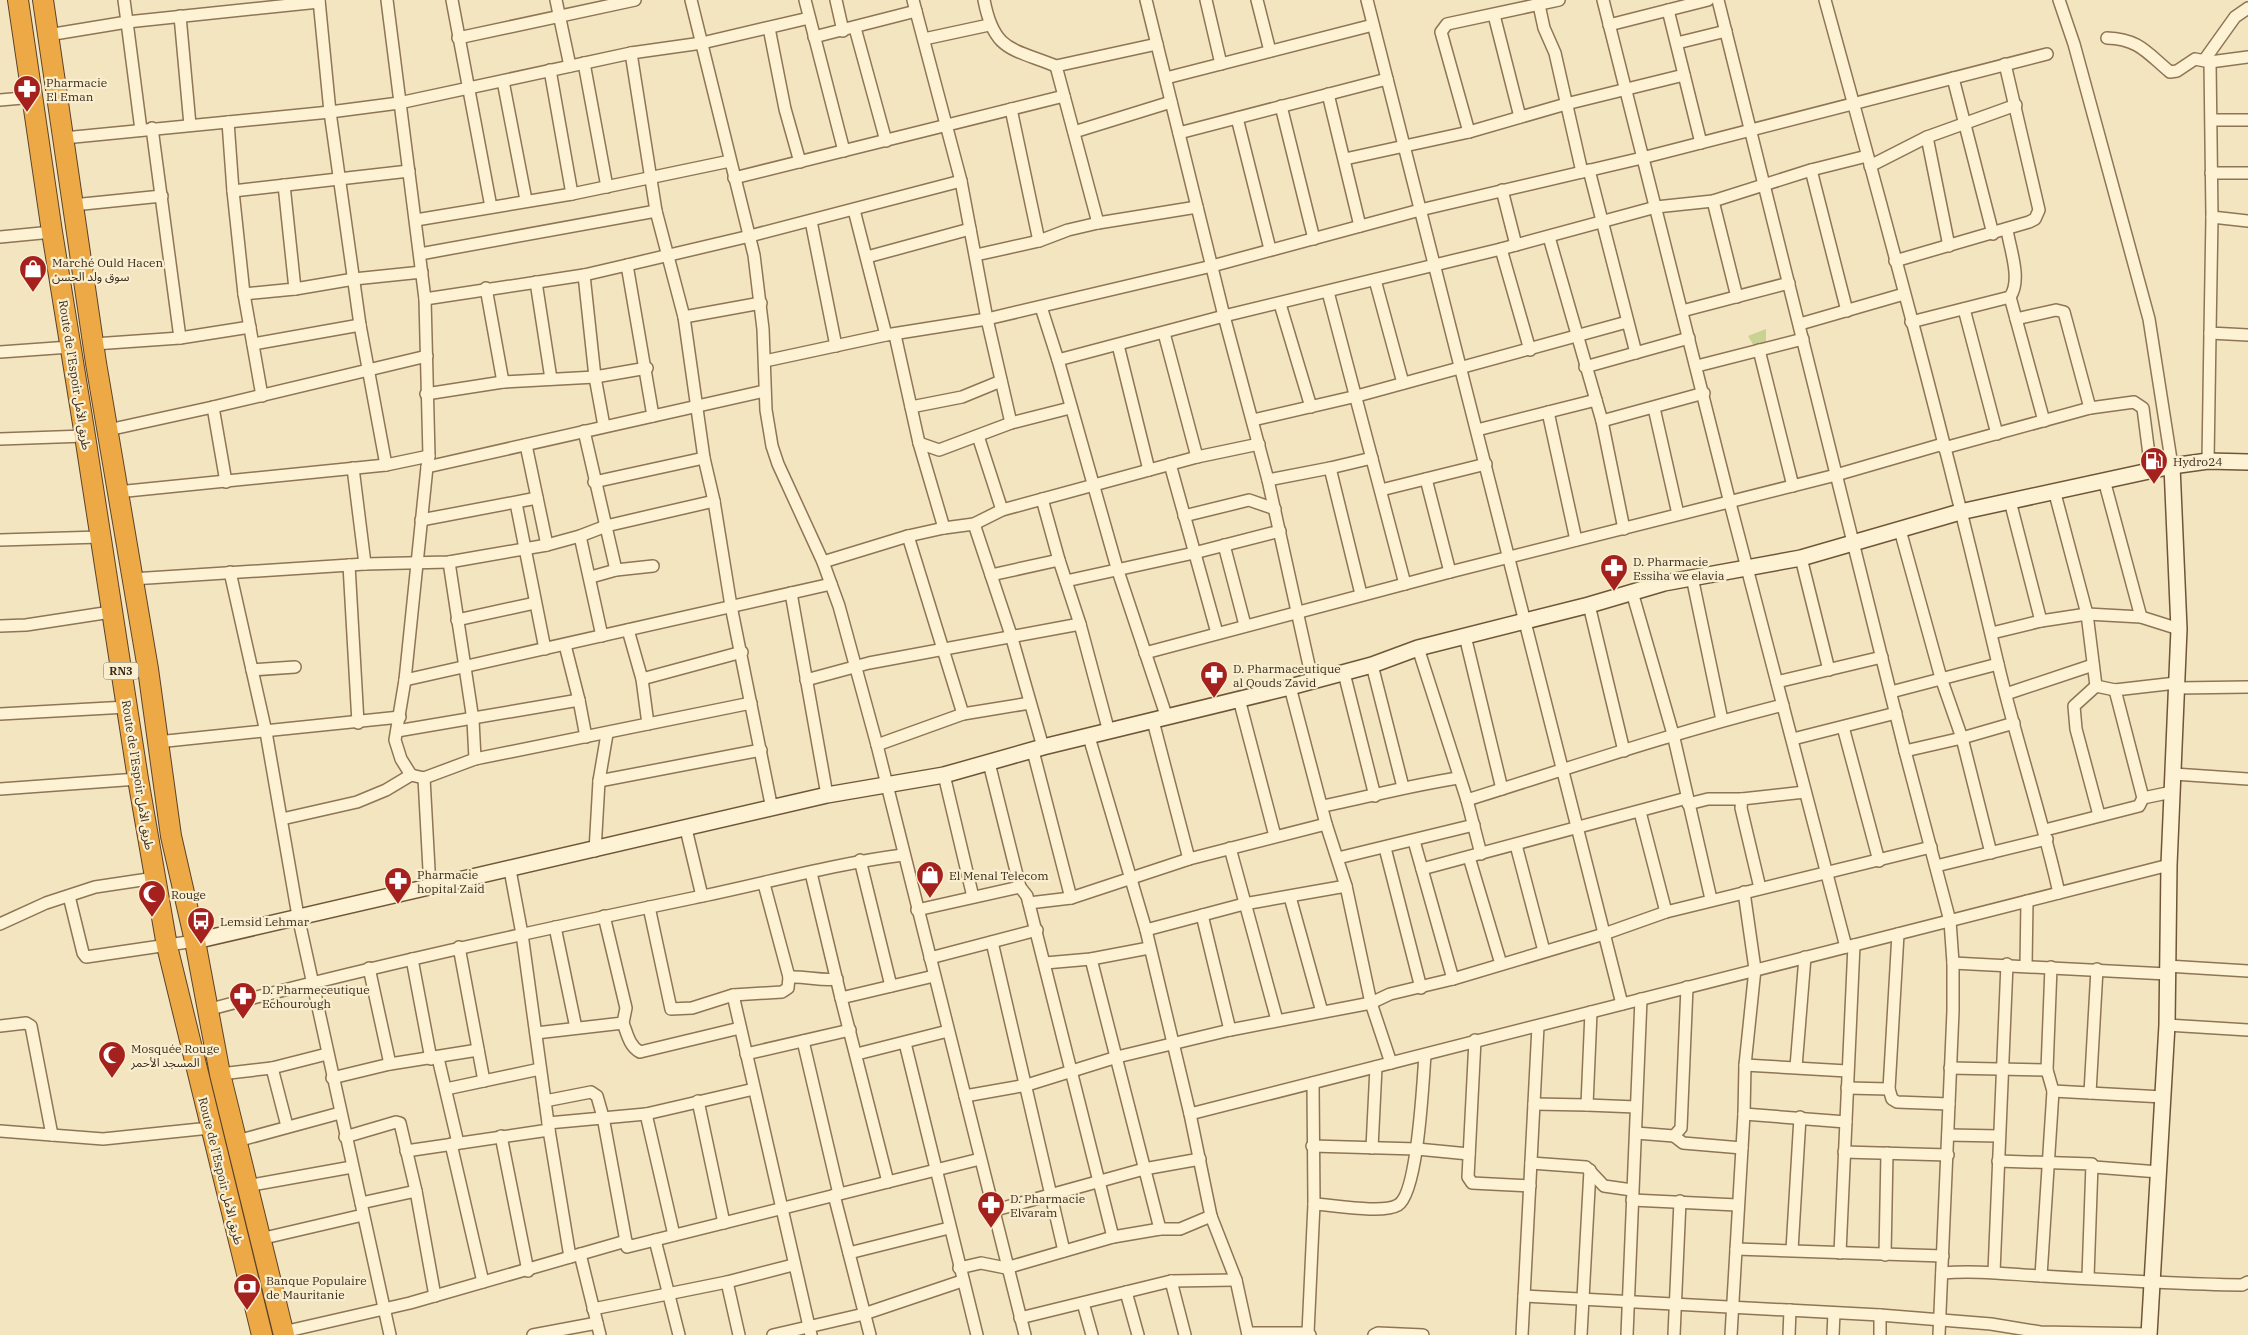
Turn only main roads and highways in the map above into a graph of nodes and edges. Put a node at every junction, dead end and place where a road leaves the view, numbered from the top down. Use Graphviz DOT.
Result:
graph roads {
  1 [pos="18,0"];
  2 [pos="43,0"];
  3 [pos="283,1333"];
  4 [pos="262,1335"];
  1 -- 4 [label="highway, Route de l’Espoir طريق الأمل / RN3"];
  2 -- 3 [label="highway, Route de l’Espoir طريق الأمل / RN3"];
}
